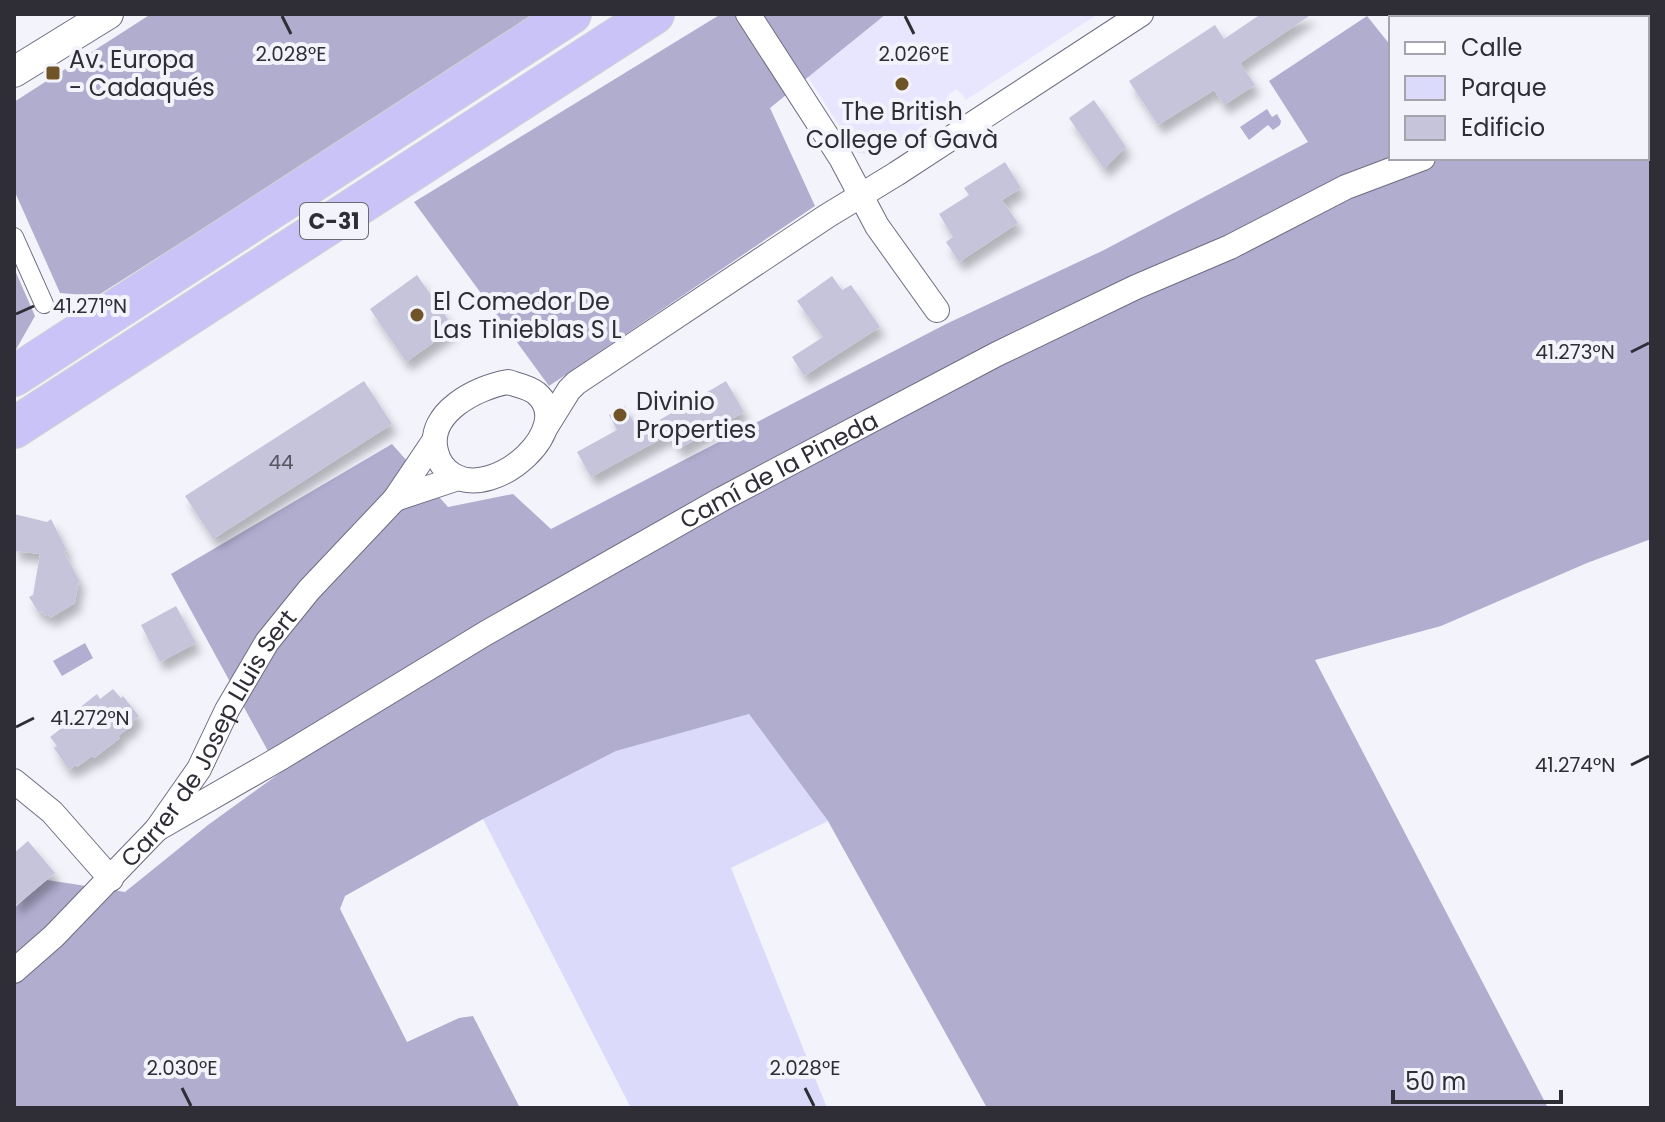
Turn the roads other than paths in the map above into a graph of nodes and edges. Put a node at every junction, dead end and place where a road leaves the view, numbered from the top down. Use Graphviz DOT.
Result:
graph roads {
  1 [pos="108,14"];
  2 [pos="571,14"];
  3 [pos="654,14"];
  4 [pos="748,14"];
  5 [pos="1141,14"];
  6 [pos="14,72"];
  7 [pos="1417,160"];
  8 [pos="861,195"];
  9 [pos="14,237"];
  10 [pos="44,304"];
  11 [pos="937,310"];
  12 [pos="604,365"];
  13 [pos="14,376"];
  14 [pos="524,387"];
  15 [pos="546,427"];
  16 [pos="14,428"];
  17 [pos="434,441"];
  18 [pos="458,478"];
  19 [pos="395,499"];
  20 [pos="14,781"];
  21 [pos="157,829"];
  22 [pos="111,879"];
  23 [pos="14,971"];
  1 -- 6 [label="street"];
  2 -- 13 [label="highway, C-31"];
  3 -- 16 [label="highway, C-31"];
  4 -- 8 [label="street"];
  5 -- 8 [label="street, Carrer de Josep Lluis Sert"];
  7 -- 21 [label="street, Camí de la Pineda"];
  8 -- 11 [label="street"];
  8 -- 12 [label="street, Carrer de Josep Lluis Sert"];
  9 -- 10 [label="street"];
  12 -- 14 [label="street, Carrer de Josep Lluis Sert"];
  12 -- 15 [label="street, Carrer de Josep Lluis Sert"];
  14 -- 15 [label="street"];
  14 -- 17 [label="street, Carrer de Josep Lluis Sert"];
  15 -- 18 [label="street, Carrer de Josep Lluis Sert"];
  17 -- 18 [label="street"];
  17 -- 19 [label="street, Carrer de Josep Lluis Sert"];
  18 -- 19 [label="street, Carrer de Josep Lluis Sert"];
  19 -- 21 [label="street, Carrer de Josep Lluis Sert"];
  20 -- 22 [label="street"];
  21 -- 22 [label="street, Carrer de Josep Lluis Sert"];
  22 -- 23 [label="street, Carrer de Josep Lluis Sert"];
}
